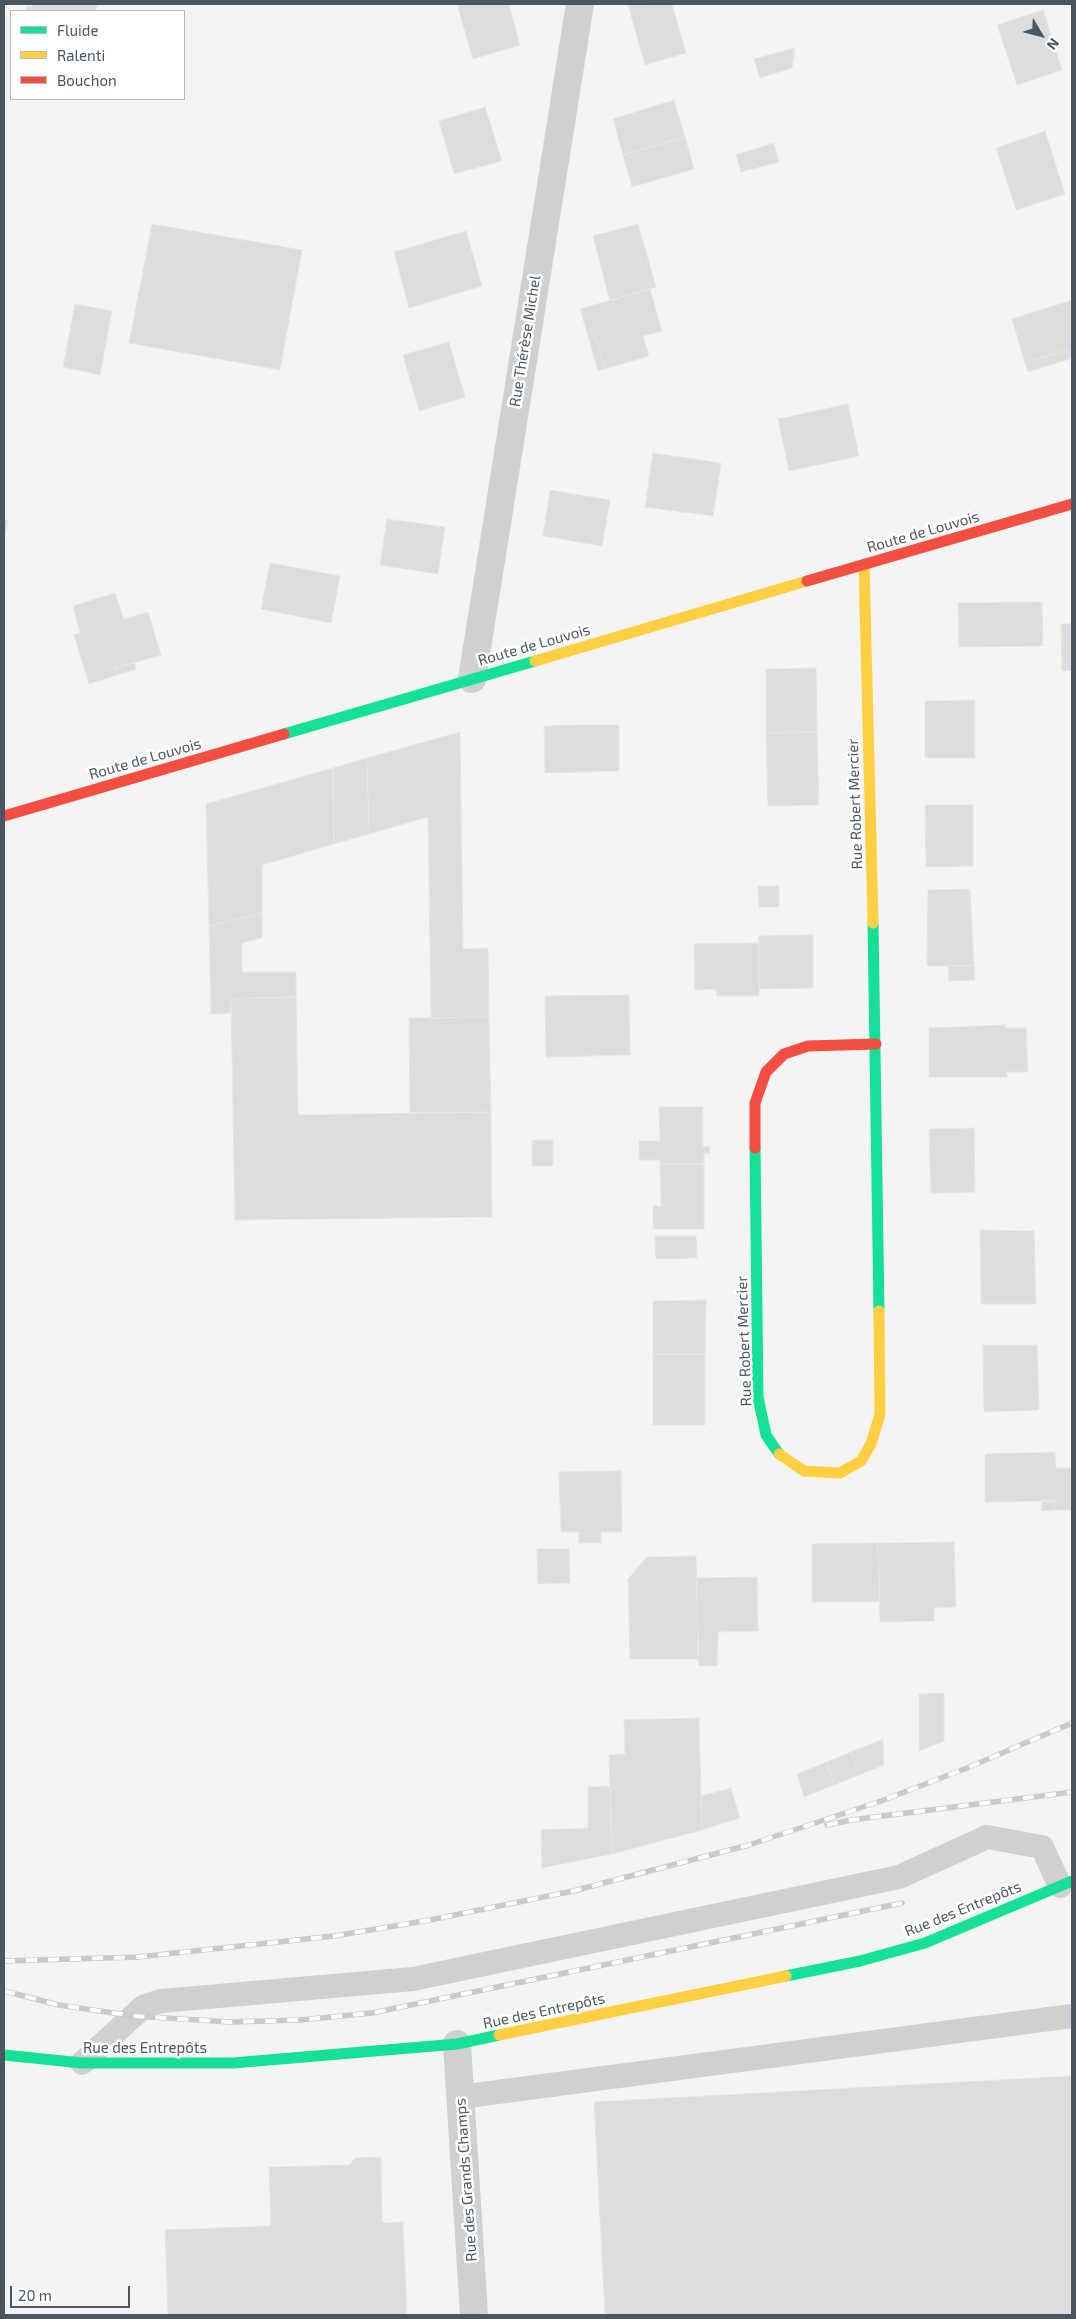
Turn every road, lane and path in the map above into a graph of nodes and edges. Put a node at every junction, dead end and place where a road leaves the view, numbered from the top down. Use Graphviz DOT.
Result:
graph roads {
  1 [pos="580,4"];
  2 [pos="1072,504"];
  3 [pos="864,564"];
  4 [pos="472,679"];
  5 [pos="4,816"];
  6 [pos="876,1044"];
  7 [pos="1066,1884"];
  8 [pos="1072,2016"];
  9 [pos="457,2044"];
  10 [pos="4,2055"];
  11 [pos="82,2063"];
  12 [pos="460,2097"];
  13 [pos="474,2315"];
  1 -- 4 [label="street, Rue Thérèse Michel"];
  2 -- 3 [label="street, Route de Louvois"];
  3 -- 4 [label="street, Route de Louvois"];
  3 -- 6 [label="street, Rue Robert Mercier"];
  4 -- 5 [label="street, Route de Louvois"];
  6 -- 6 [label="street, Rue Robert Mercier"];
  7 -- 9 [label="street, Rue des Entrepôts"];
  7 -- 11 [label="lane"];
  8 -- 12 [label="lane"];
  9 -- 11 [label="street, Rue des Entrepôts"];
  9 -- 12 [label="street, Rue des Grands Champs"];
  10 -- 11 [label="street, Rue des Entrepôts"];
  12 -- 13 [label="street, Rue des Grands Champs"];
}
